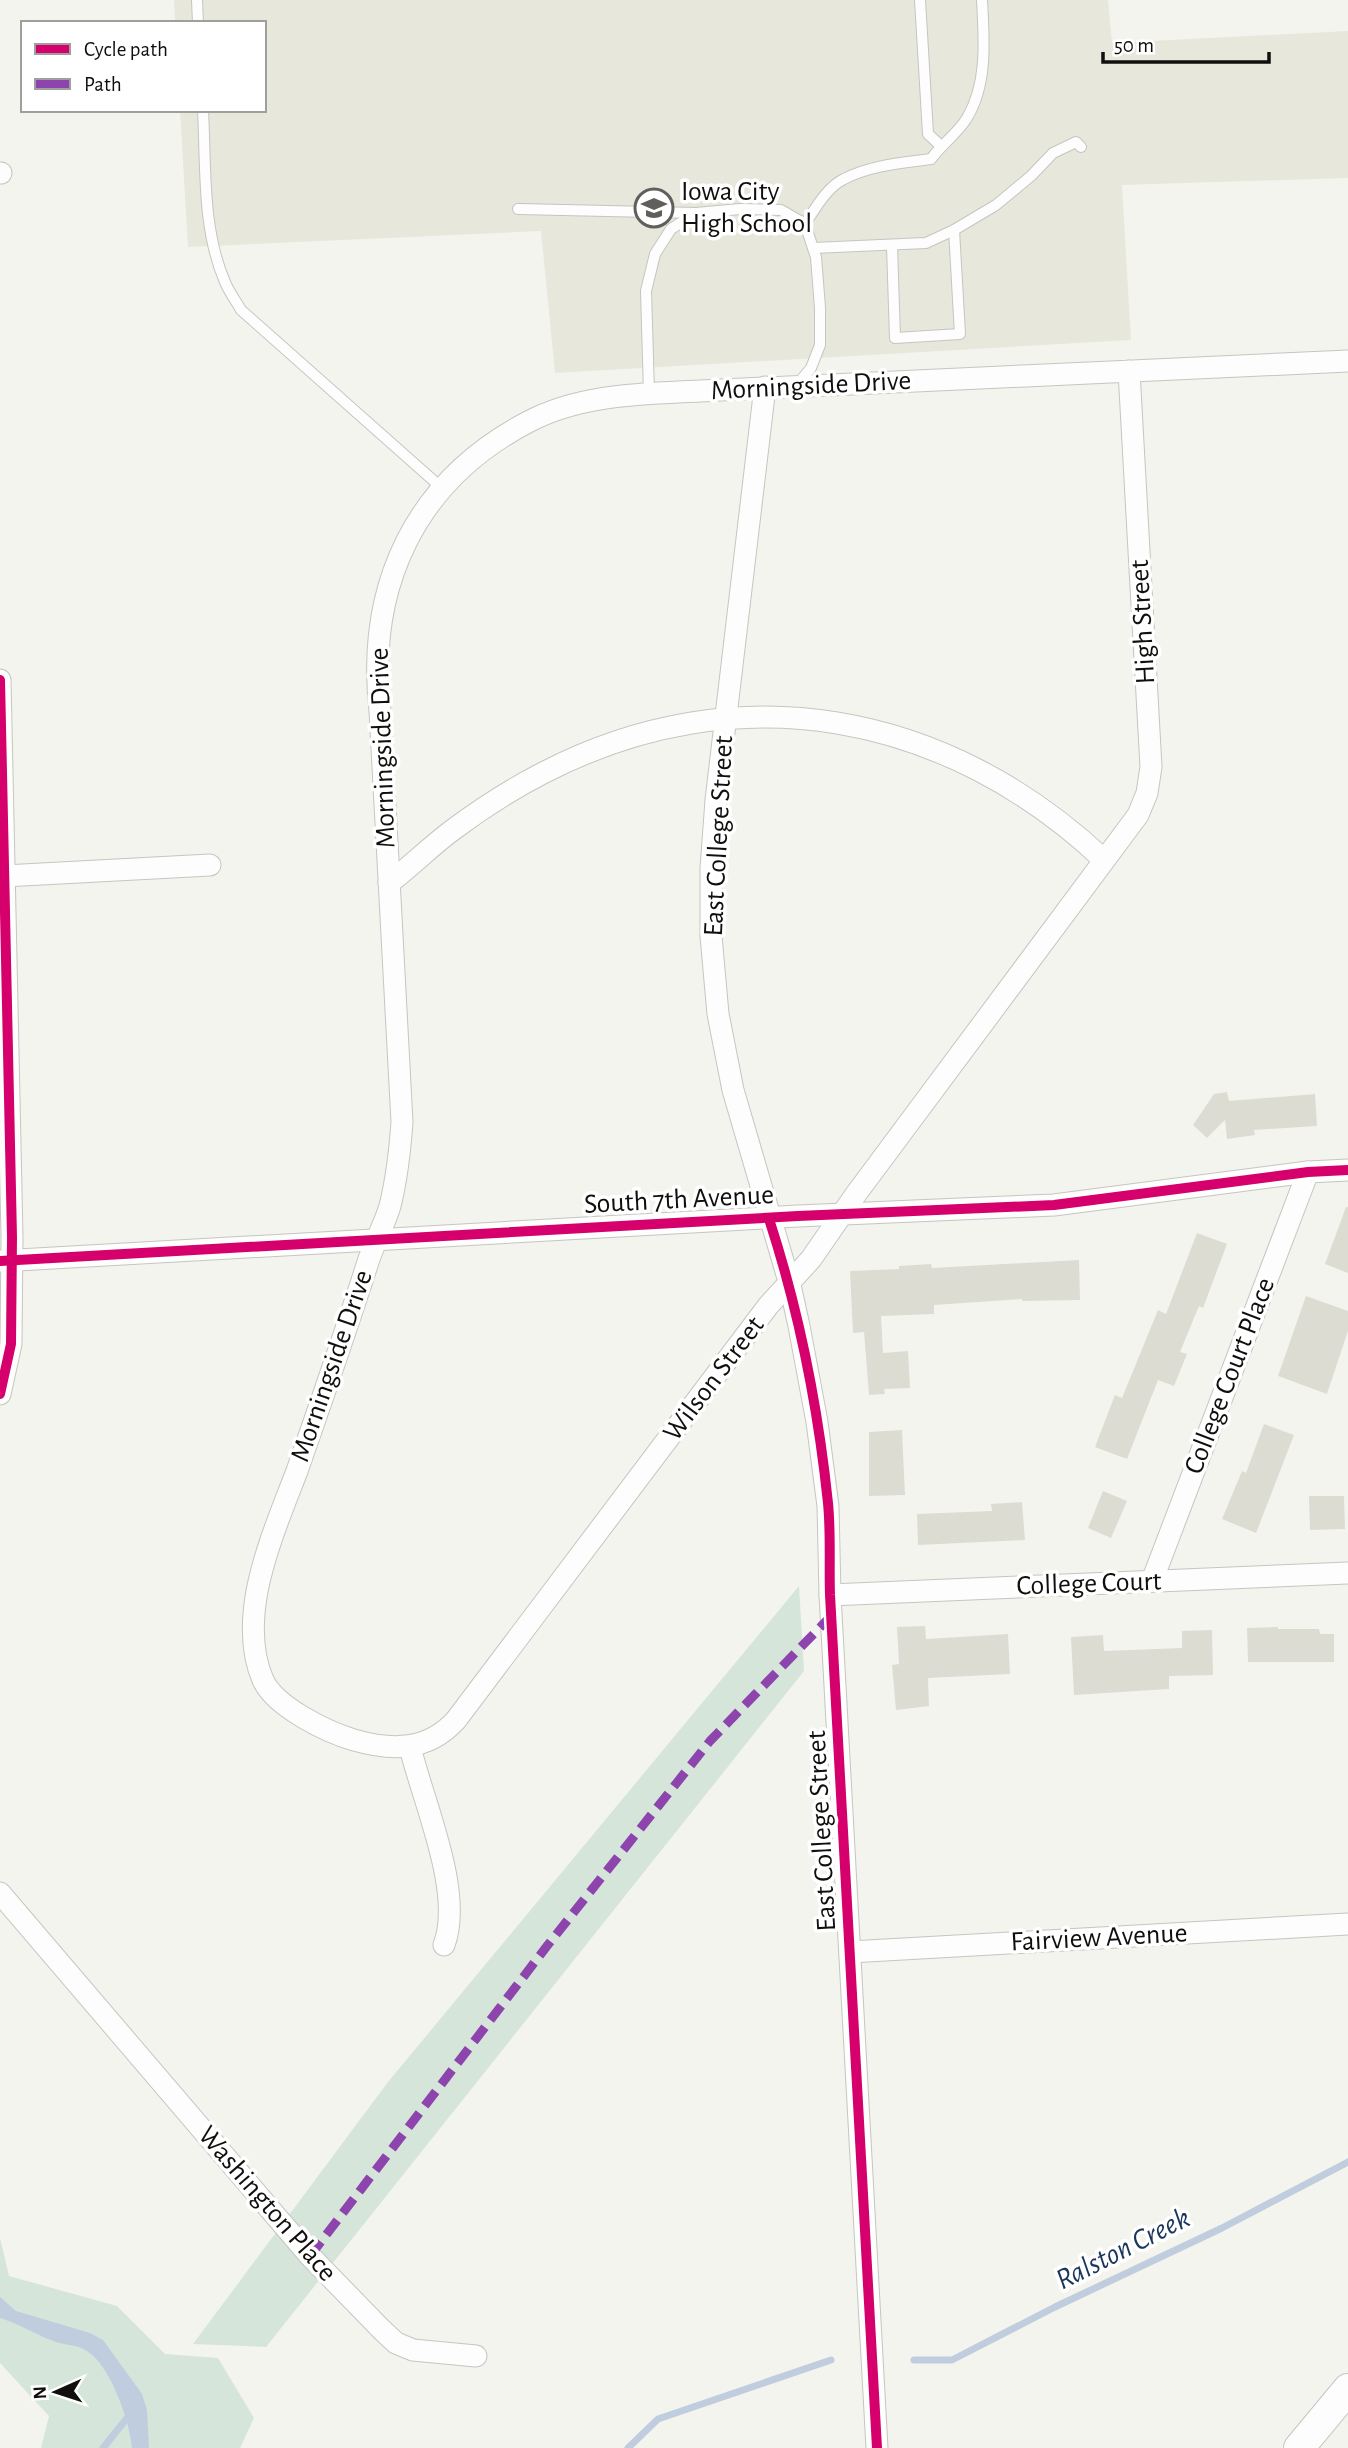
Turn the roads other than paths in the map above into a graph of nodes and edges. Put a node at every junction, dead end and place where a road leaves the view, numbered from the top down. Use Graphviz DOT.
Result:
graph roads {
  1 [pos="197,0"];
  2 [pos="920,0"];
  3 [pos="982,0"];
  4 [pos="198,21"];
  5 [pos="202,112"];
  6 [pos="941,146"];
  7 [pos="1081,147"];
  8 [pos="518,209"];
  9 [pos="696,213"];
  10 [pos="805,224"];
  11 [pos="954,230"];
  12 [pos="892,246"];
  13 [pos="813,248"];
  14 [pos="1348,361"];
  15 [pos="1129,371"];
  16 [pos="796,386"];
  17 [pos="765,387"];
  18 [pos="649,393"];
  19 [pos="443,489"];
  20 [pos="0,680"];
  21 [pos="726,718"];
  22 [pos="1104,860"];
  23 [pos="210,866"];
  24 [pos="4,876"];
  25 [pos="389,883"];
  26 [pos="3,957"];
  27 [pos="1348,1170"];
  28 [pos="1307,1172"];
  29 [pos="842,1214"];
  30 [pos="769,1219"];
  31 [pos="376,1239"];
  32 [pos="6,1261"];
  33 [pos="790,1284"];
  34 [pos="0,1394"];
  35 [pos="1348,1573"];
  36 [pos="1152,1581"];
  37 [pos="830,1595"];
  38 [pos="410,1747"];
  39 [pos="0,1893"];
  40 [pos="1348,1924"];
  41 [pos="444,1945"];
  42 [pos="850,1952"];
  43 [pos="476,2356"];
  44 [pos="1348,2389"];
  45 [pos="877,2448"];
  46 [pos="1299,2448"];
  1 -- 4 [label="lane"];
  2 -- 6 [label="lane"];
  3 -- 6 [label="lane"];
  5 -- 19 [label="lane"];
  6 -- 10 [label="lane"];
  7 -- 11 [label="lane"];
  8 -- 9 [label="lane"];
  9 -- 10 [label="lane"];
  9 -- 18 [label="lane"];
  10 -- 13 [label="lane"];
  11 -- 12 [label="lane"];
  11 -- 12 [label="lane"];
  12 -- 13 [label="lane"];
  13 -- 16 [label="lane"];
  14 -- 15 [label="street, Morningside Drive"];
  15 -- 16 [label="street, Morningside Drive"];
  15 -- 22 [label="street, High Street"];
  16 -- 17 [label="street, Morningside Drive"];
  17 -- 18 [label="street, Morningside Drive"];
  17 -- 21 [label="street, East College Street"];
  18 -- 19 [label="street, Morningside Drive"];
  19 -- 25 [label="street, Morningside Drive"];
  20 -- 24 [label="street"];
  21 -- 22 [label="street"];
  21 -- 25 [label="street"];
  21 -- 30 [label="street, East College Street"];
  22 -- 29 [label="street, Wilson Street"];
  23 -- 24 [label="street"];
  24 -- 26 [label="street"];
  25 -- 31 [label="street, Morningside Drive"];
  26 -- 32 [label="street"];
  27 -- 28 [label="street, South 7th Avenue"];
  28 -- 29 [label="street, South 7th Avenue"];
  28 -- 36 [label="street, College Court Place"];
  29 -- 30 [label="street, South 7th Avenue"];
  29 -- 33 [label="street, Wilson Street"];
  30 -- 31 [label="street, South 7th Avenue"];
  30 -- 33 [label="street, East College Street"];
  31 -- 32 [label="street, South 7th Avenue"];
  31 -- 38 [label="street, Morningside Drive"];
  32 -- 34 [label="street"];
  33 -- 37 [label="street, East College Street"];
  33 -- 38 [label="street, Wilson Street"];
  35 -- 36 [label="street, College Court"];
  36 -- 37 [label="street, College Court"];
  37 -- 42 [label="street, East College Street"];
  38 -- 41 [label="street"];
  39 -- 43 [label="street, Washington Place"];
  40 -- 42 [label="street, Fairview Avenue"];
  42 -- 45 [label="street, East College Street"];
  44 -- 46 [label="main road"];
}
